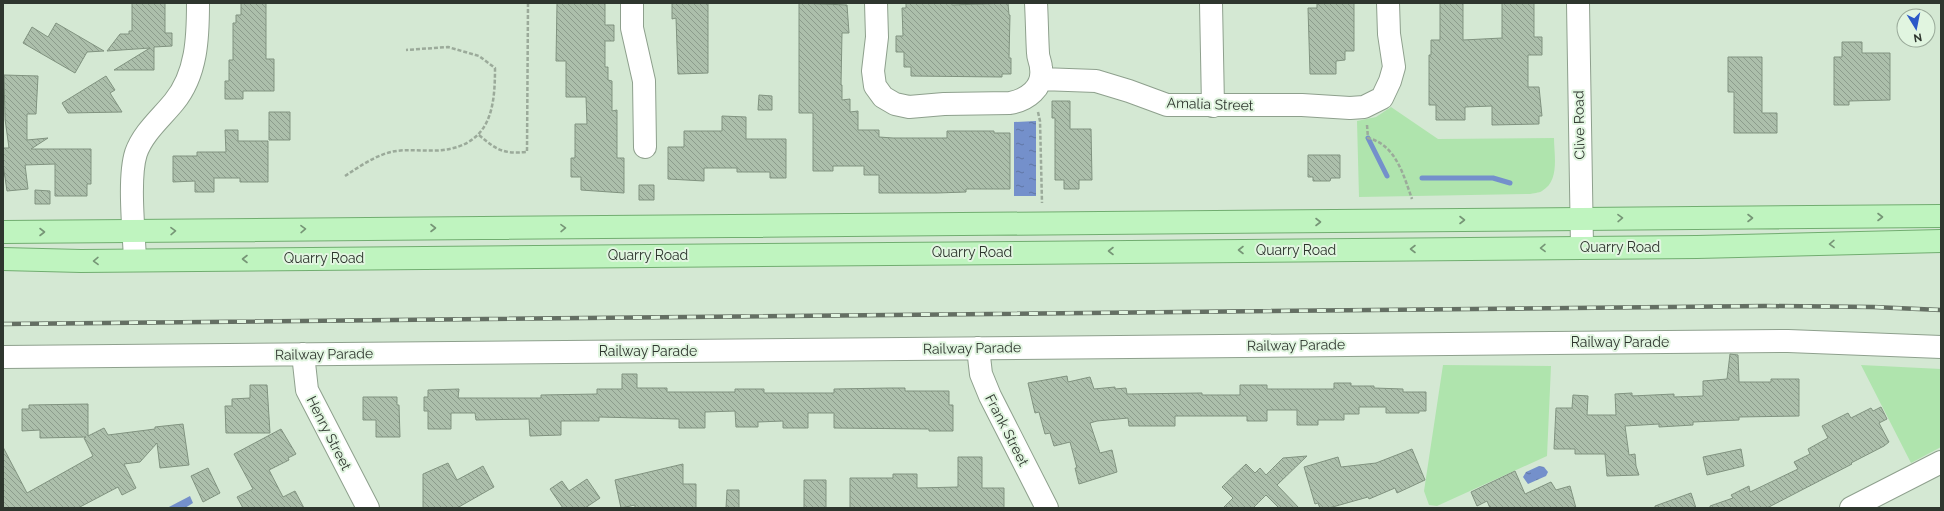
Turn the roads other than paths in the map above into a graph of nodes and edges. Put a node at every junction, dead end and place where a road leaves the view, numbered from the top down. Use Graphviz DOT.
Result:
graph roads {
  1 [pos="198,3"];
  2 [pos="632,3"];
  3 [pos="876,3"];
  4 [pos="1036,3"];
  5 [pos="1211,3"];
  6 [pos="1388,3"];
  7 [pos="1578,3"];
  8 [pos="1036,87"];
  9 [pos="1213,106"];
  10 [pos="645,147"];
  11 [pos="1941,216"];
  12 [pos="1581,219"];
  13 [pos="1279,222"];
  14 [pos="134,231"];
  15 [pos="3,232"];
  16 [pos="1941,242"];
  17 [pos="1582,247"];
  18 [pos="1279,250"];
  19 [pos="3,259"];
  20 [pos="135,260"];
  21 [pos="1941,347"];
  22 [pos="978,348"];
  23 [pos="303,354"];
  24 [pos="3,357"];
  25 [pos="1941,462"];
  26 [pos="368,508"];
  27 [pos="1047,508"];
  28 [pos="1851,508"];
  1 -- 14 [label="street"];
  2 -- 10 [label="street"];
  3 -- 8 [label="street, Amalia Street"];
  4 -- 8 [label="street"];
  5 -- 9 [label="street"];
  6 -- 9 [label="street, Amalia Street"];
  7 -- 12 [label="street, Clive Road"];
  8 -- 9 [label="street, Amalia Street"];
  12 -- 11 [label="main road, Quarry Road, one-way"];
  13 -- 12 [label="main road, Quarry Road, one-way"];
  12 -- 17 [label="street, Clive Road"];
  14 -- 13 [label="main road, Quarry Road, one-way"];
  13 -- 18 [label="main road"];
  15 -- 14 [label="main road, Quarry Road, one-way"];
  14 -- 20 [label="street"];
  16 -- 17 [label="main road, Quarry Road, one-way"];
  17 -- 18 [label="main road, Quarry Road, one-way"];
  18 -- 20 [label="main road, Quarry Road, one-way"];
  20 -- 19 [label="main road, Quarry Road, one-way"];
  21 -- 22 [label="street, Railway Parade"];
  22 -- 23 [label="street, Railway Parade"];
  22 -- 27 [label="street, Frank Street"];
  23 -- 24 [label="street, Railway Parade"];
  23 -- 26 [label="street, Henry Street"];
  25 -- 28 [label="street"];
}
